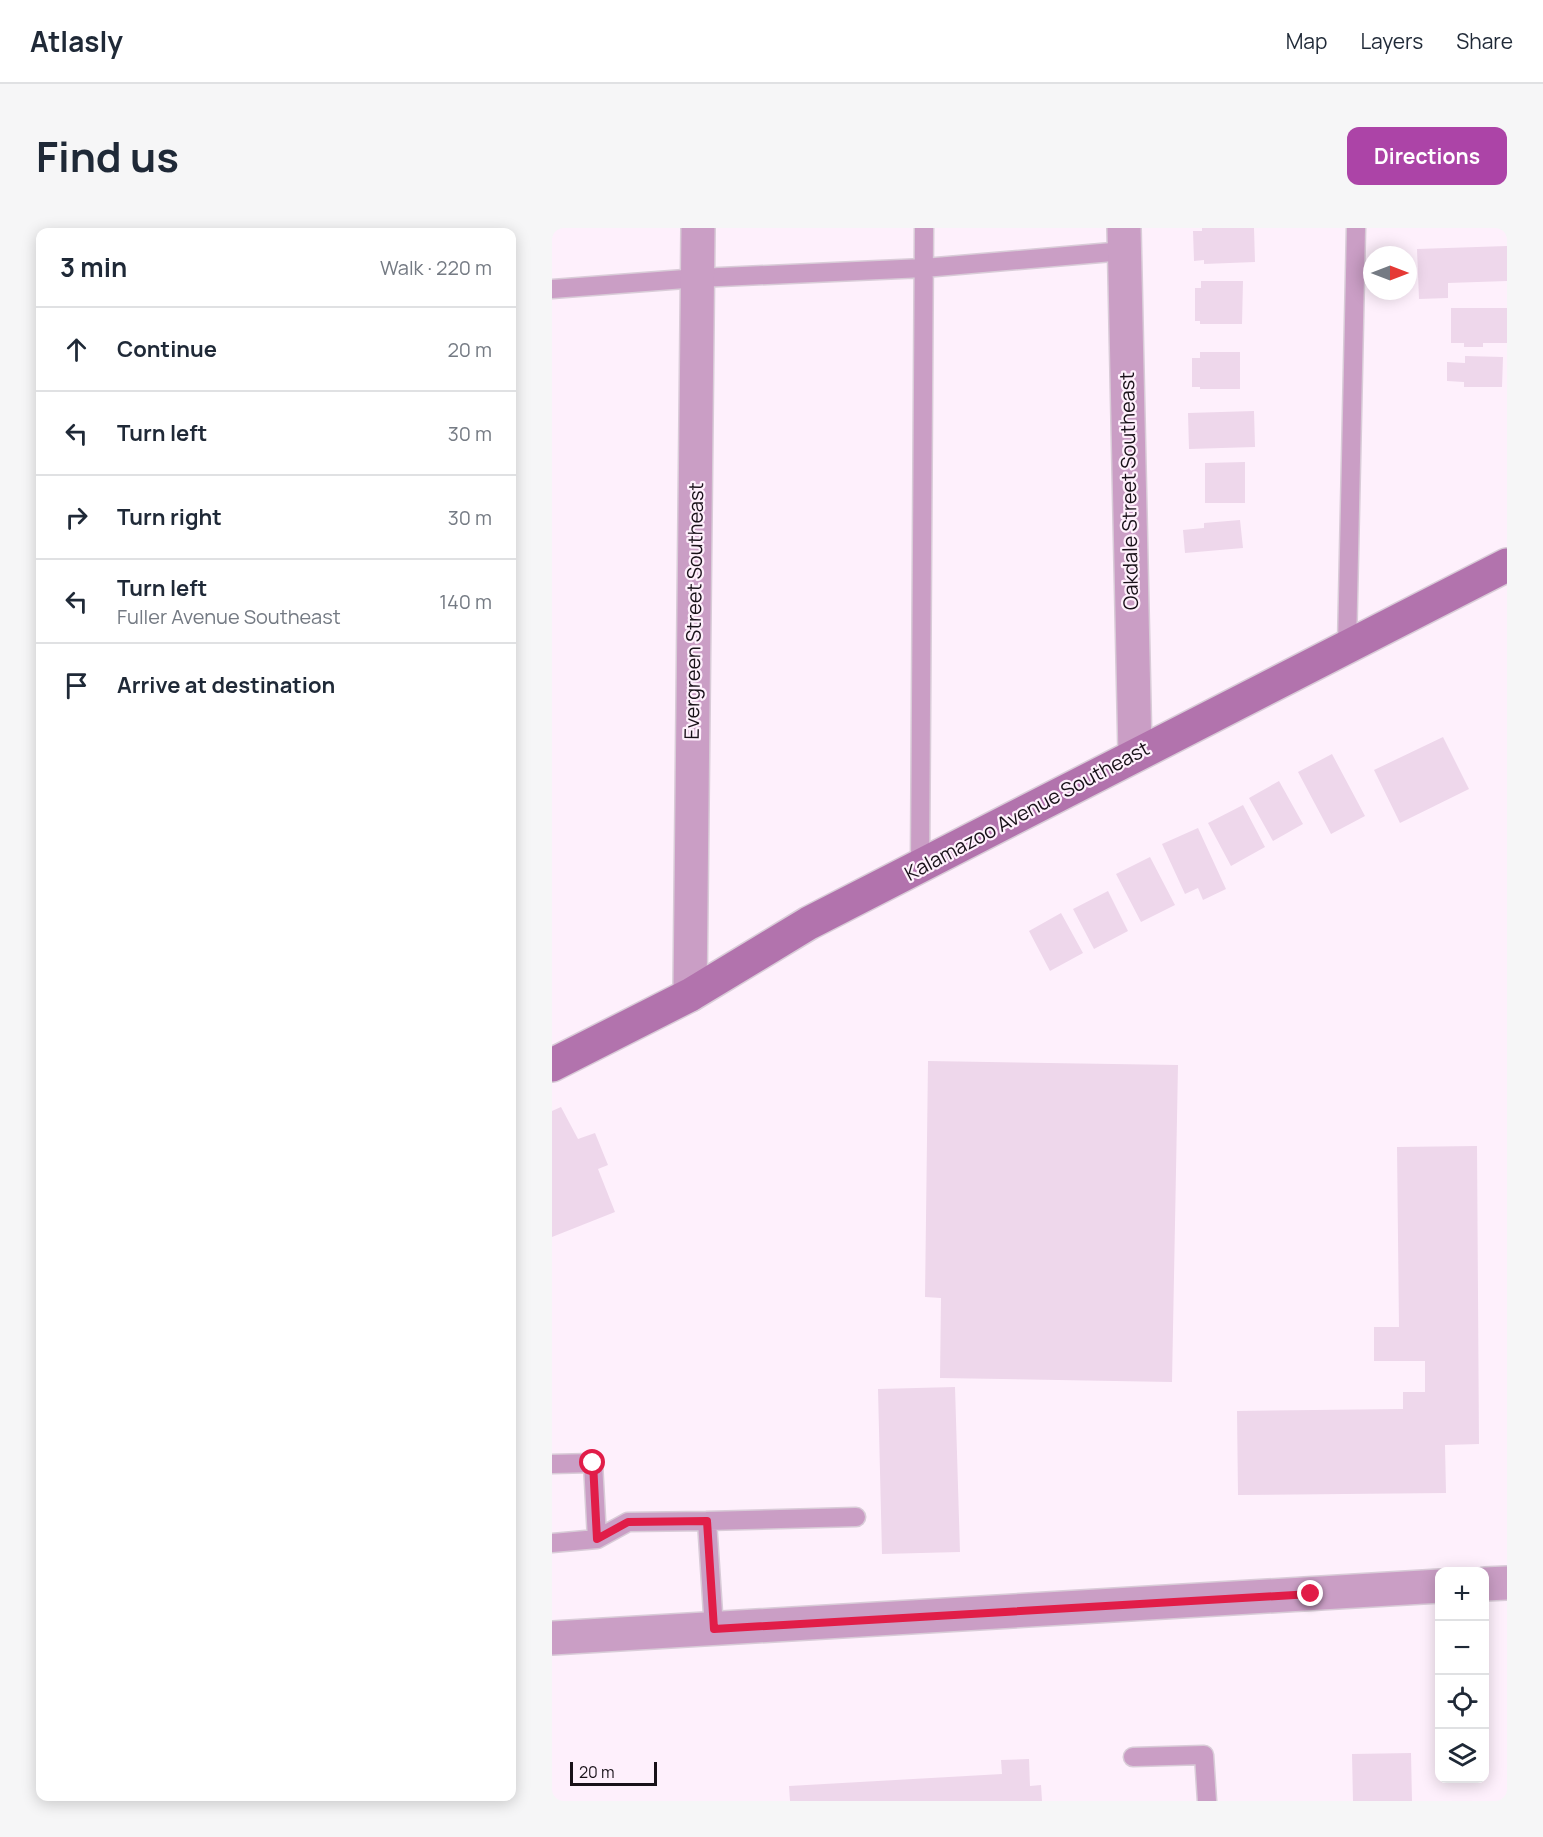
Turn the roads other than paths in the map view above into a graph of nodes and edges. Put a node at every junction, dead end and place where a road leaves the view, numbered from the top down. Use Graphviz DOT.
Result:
graph roads {
  1 [pos="698,228"];
  2 [pos="924,228"];
  3 [pos="1356,228"];
  4 [pos="1124,239"];
  5 [pos="924,268"];
  6 [pos="698,278"];
  7 [pos="552,289"];
  8 [pos="1507,565"];
  9 [pos="1347,646"];
  10 [pos="1136,754"];
  11 [pos="920,867"];
  12 [pos="690,995"];
  13 [pos="552,1065"];
  14 [pos="552,1464"];
  15 [pos="855,1517"];
  16 [pos="707,1521"];
  17 [pos="597,1539"];
  18 [pos="552,1543"];
  19 [pos="1507,1582"];
  20 [pos="1489,1584"];
  21 [pos="1435,1586"];
  22 [pos="714,1629"];
  23 [pos="552,1638"];
  24 [pos="1133,1756"];
  25 [pos="1207,1801"];
  1 -- 6 [label="street, Evergreen Street Southeast"];
  2 -- 5 [label="lane"];
  3 -- 9 [label="lane"];
  4 -- 5 [label="lane"];
  4 -- 10 [label="street, Oakdale Street Southeast"];
  5 -- 6 [label="lane"];
  5 -- 11 [label="lane"];
  6 -- 7 [label="lane"];
  6 -- 12 [label="street, Evergreen Street Southeast"];
  8 -- 9 [label="main road, Kalamazoo Avenue Southeast"];
  9 -- 10 [label="main road, Kalamazoo Avenue Southeast"];
  10 -- 11 [label="main road, Kalamazoo Avenue Southeast"];
  11 -- 12 [label="main road, Kalamazoo Avenue Southeast"];
  12 -- 13 [label="main road, Kalamazoo Avenue Southeast"];
  14 -- 17 [label="lane"];
  15 -- 16 [label="lane"];
  16 -- 17 [label="lane"];
  16 -- 22 [label="lane"];
  17 -- 18 [label="lane"];
  19 -- 20 [label="street"];
  21 -- 22 [label="street"];
  22 -- 23 [label="street"];
  24 -- 25 [label="lane"];
}
